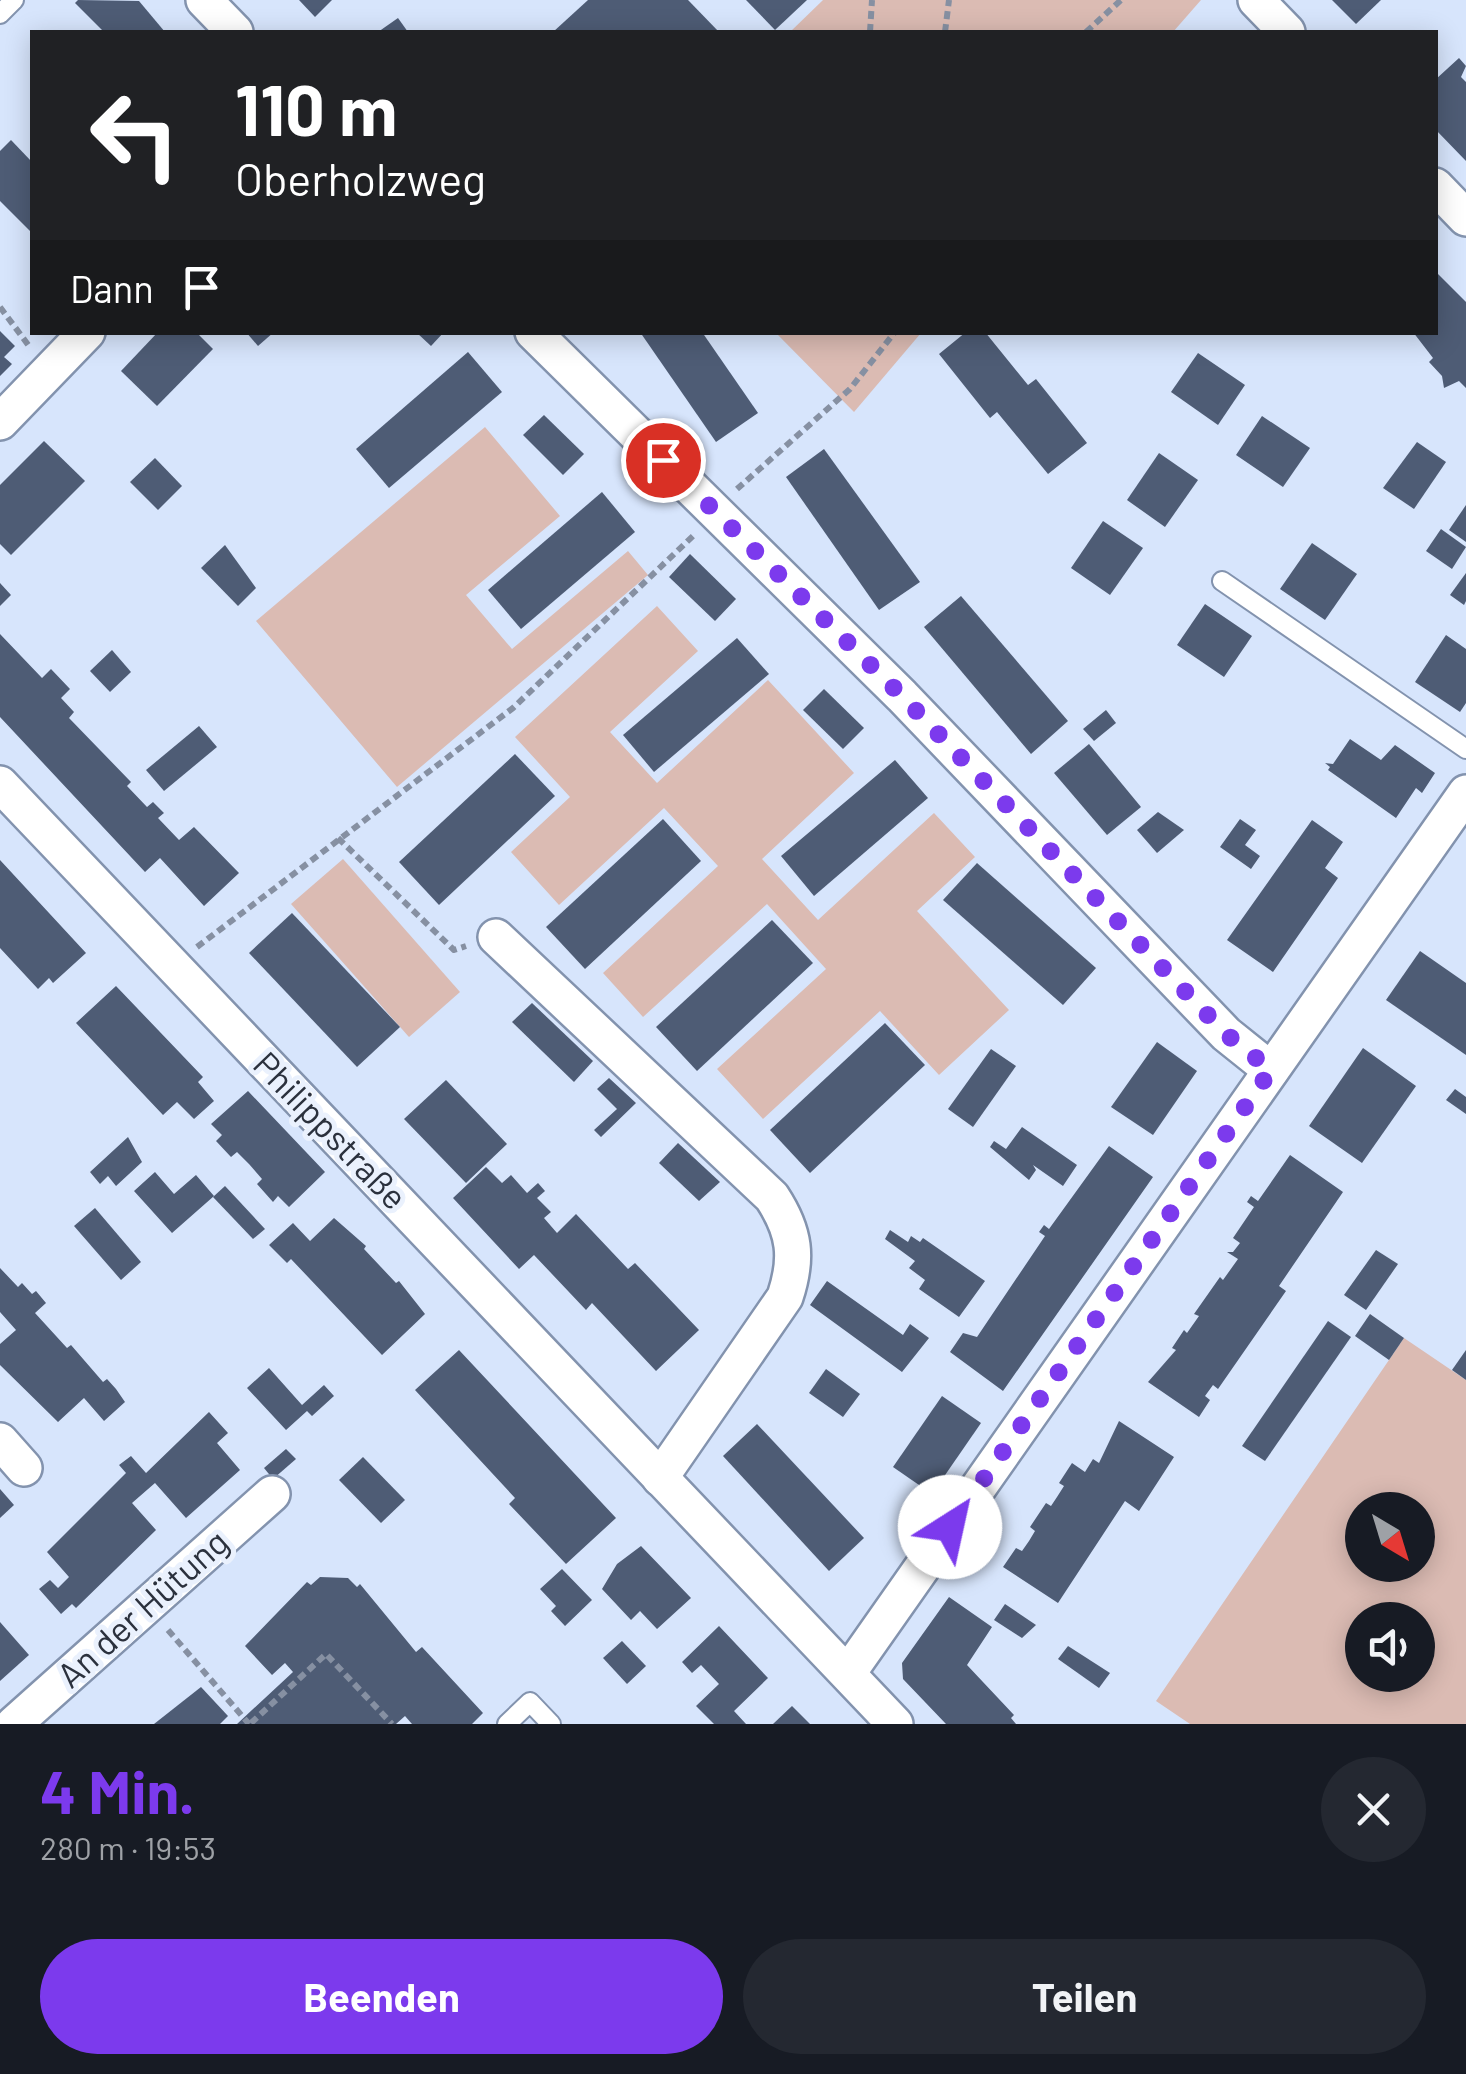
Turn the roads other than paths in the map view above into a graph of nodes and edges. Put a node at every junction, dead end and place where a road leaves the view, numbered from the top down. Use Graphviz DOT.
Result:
graph roads {
  1 [pos="14,0"];
  2 [pos="204,0"];
  3 [pos="1256,0"];
  4 [pos="0,14"];
  5 [pos="233,30"];
  6 [pos="1285,30"];
  7 [pos="1438,189"];
  8 [pos="1466,218"];
  9 [pos="83,335"];
  10 [pos="536,335"];
  11 [pos="0,422"];
  12 [pos="1222,581"];
  13 [pos="1466,750"];
  14 [pos="0,784"];
  15 [pos="1461,812"];
  16 [pos="496,937"];
  17 [pos="1271,1070"];
  18 [pos="0,1440"];
  19 [pos="24,1468"];
  20 [pos="660,1478"];
  21 [pos="272,1494"];
  22 [pos="848,1673"];
  23 [pos="14,1724"];
  24 [pos="507,1724"];
  25 [pos="551,1724"];
  26 [pos="895,1724"];
  1 -- 4 [label="lane"];
  2 -- 5 [label="street"];
  3 -- 6 [label="street"];
  7 -- 8 [label="street"];
  9 -- 11 [label="street"];
  10 -- 17 [label="street"];
  12 -- 13 [label="lane"];
  14 -- 20 [label="street, Philippstraße"];
  15 -- 17 [label="street"];
  16 -- 20 [label="street"];
  17 -- 22 [label="street"];
  18 -- 19 [label="street"];
  20 -- 22 [label="street, Philippstraße"];
  21 -- 23 [label="street, An der Hütung"];
  22 -- 26 [label="street, Philippstraße"];
  24 -- 25 [label="lane"];
}
